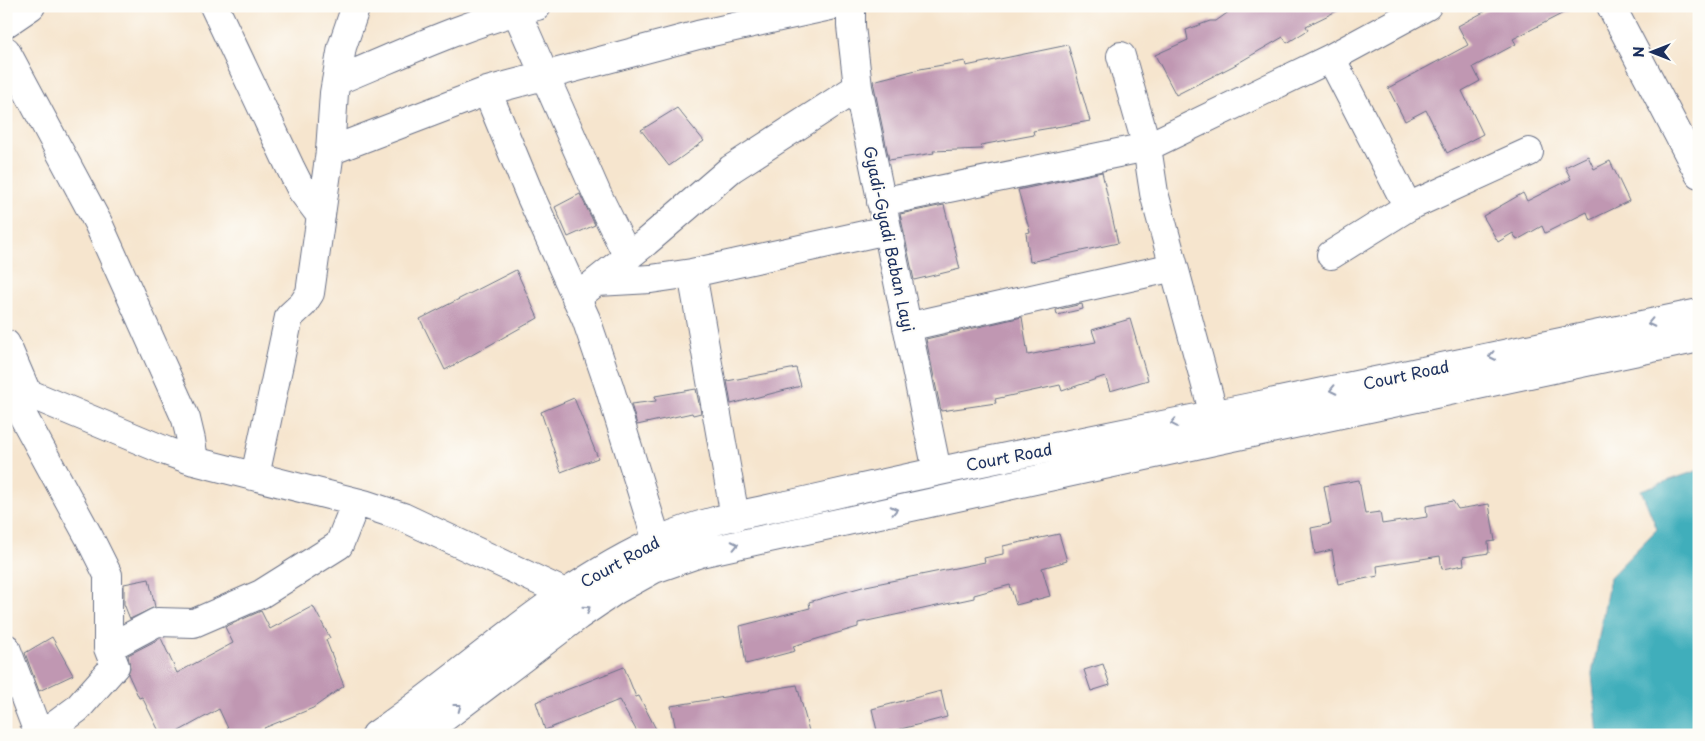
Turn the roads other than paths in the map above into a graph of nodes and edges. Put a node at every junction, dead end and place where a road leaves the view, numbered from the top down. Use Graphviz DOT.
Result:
graph roads {
  1 [pos="31,6"];
  2 [pos="214,6"];
  3 [pos="377,6"];
  4 [pos="830,6"];
  5 [pos="851,6"];
  6 [pos="1427,6"];
  7 [pos="1611,6"];
  8 [pos="523,8"];
  9 [pos="354,12"];
  10 [pos="1390,15"];
  11 [pos="6,23"];
  12 [pos="6,51"];
  13 [pos="1121,56"];
  14 [pos="1331,58"];
  15 [pos="544,75"];
  16 [pos="336,81"];
  17 [pos="858,87"];
  18 [pos="487,91"];
  19 [pos="1147,146"];
  20 [pos="330,151"];
  21 [pos="1529,152"];
  22 [pos="1699,174"];
  23 [pos="881,202"];
  24 [pos="1408,207"];
  25 [pos="320,216"];
  26 [pos="887,230"];
  27 [pos="1331,256"];
  28 [pos="628,257"];
  29 [pos="1174,267"];
  30 [pos="692,273"];
  31 [pos="587,290"];
  32 [pos="1699,313"];
  33 [pos="907,327"];
  34 [pos="1699,338"];
  35 [pos="6,344"];
  36 [pos="13,387"];
  37 [pos="1214,415"];
  38 [pos="194,461"];
  39 [pos="937,471"];
  40 [pos="255,476"];
  41 [pos="356,502"];
  42 [pos="735,516"];
  43 [pos="657,541"];
  44 [pos="565,593"];
  45 [pos="6,648"];
  46 [pos="108,648"];
  47 [pos="40,735"];
  48 [pos="376,735"];
  49 [pos="418,735"];
  1 -- 11 [label="street"];
  2 -- 25 [label="street"];
  3 -- 9 [label="street"];
  4 -- 15 [label="street"];
  5 -- 17 [label="street, Gyadi-Gyadi Baban Layi"];
  6 -- 10 [label="street"];
  7 -- 22 [label="street"];
  8 -- 15 [label="street"];
  8 -- 16 [label="street"];
  9 -- 16 [label="street"];
  10 -- 14 [label="street"];
  12 -- 38 [label="street"];
  13 -- 19 [label="street"];
  14 -- 19 [label="street"];
  14 -- 24 [label="street"];
  15 -- 18 [label="street"];
  15 -- 28 [label="street"];
  16 -- 20 [label="street"];
  17 -- 23 [label="street, Gyadi-Gyadi Baban Layi"];
  17 -- 28 [label="street"];
  18 -- 20 [label="street"];
  18 -- 31 [label="street"];
  19 -- 23 [label="street"];
  19 -- 29 [label="street"];
  20 -- 25 [label="street"];
  21 -- 24 [label="street"];
  23 -- 26 [label="street, Gyadi-Gyadi Baban Layi"];
  24 -- 27 [label="street"];
  25 -- 40 [label="street"];
  26 -- 30 [label="street"];
  26 -- 33 [label="street, Gyadi-Gyadi Baban Layi"];
  28 -- 31 [label="street"];
  29 -- 33 [label="street"];
  29 -- 37 [label="street"];
  30 -- 31 [label="street"];
  30 -- 42 [label="street"];
  31 -- 43 [label="street"];
  32 -- 37 [label="street, Court Road, one-way"];
  33 -- 39 [label="street, Gyadi-Gyadi Baban Layi"];
  49 -- 34 [label="street, Court Road, one-way"];
  35 -- 36 [label="street"];
  36 -- 38 [label="street"];
  36 -- 46 [label="street"];
  37 -- 39 [label="street, Court Road, one-way"];
  38 -- 40 [label="street"];
  39 -- 42 [label="street, Court Road"];
  40 -- 41 [label="street"];
  41 -- 44 [label="street"];
  41 -- 46 [label="street"];
  42 -- 43 [label="street, Court Road"];
  43 -- 44 [label="street, Court Road"];
  44 -- 48 [label="street, Court Road"];
  45 -- 47 [label="street"];
  46 -- 47 [label="street"];
}
